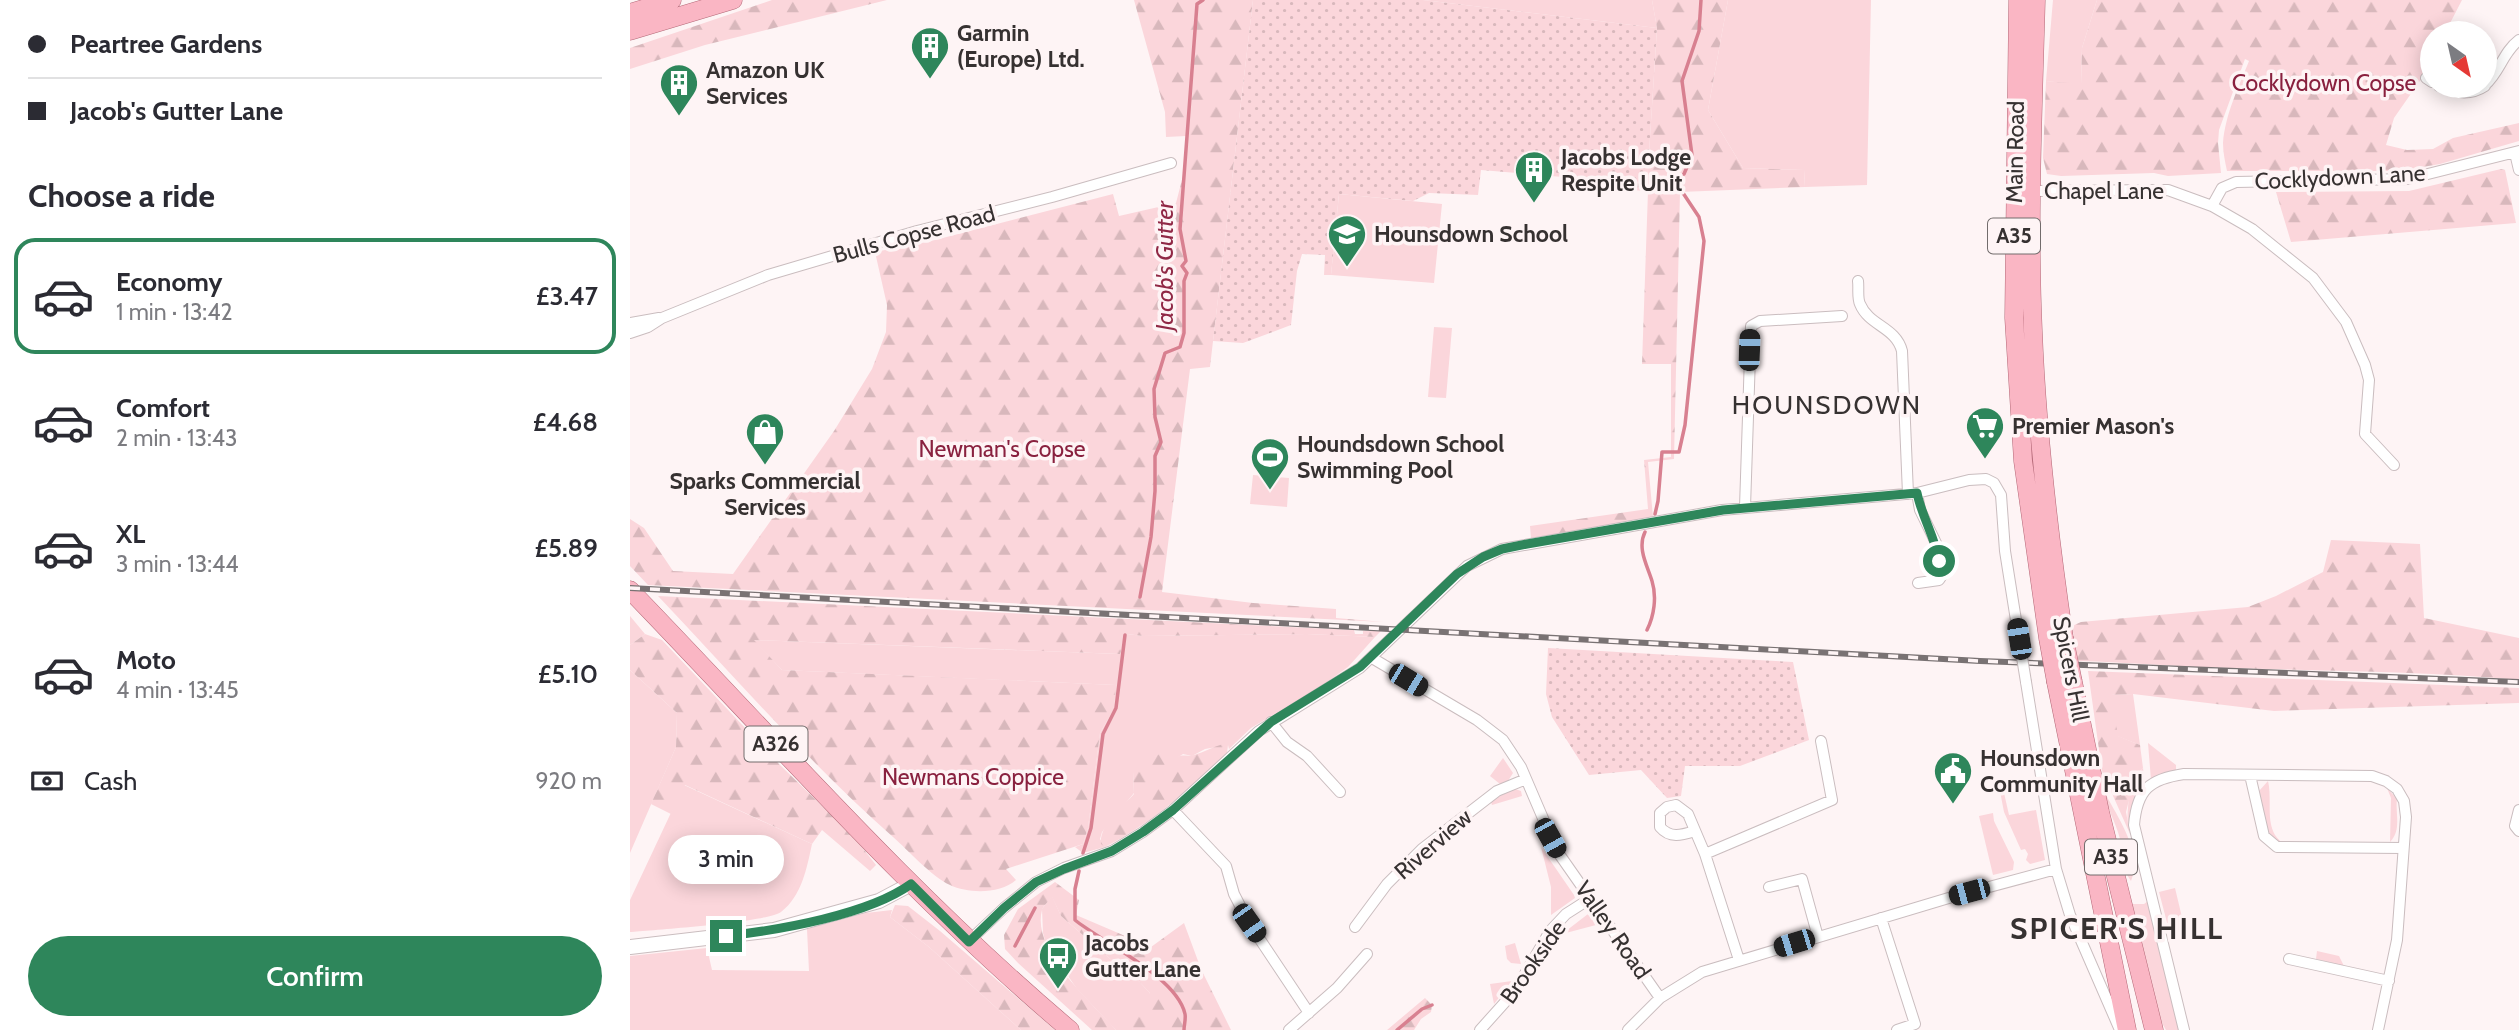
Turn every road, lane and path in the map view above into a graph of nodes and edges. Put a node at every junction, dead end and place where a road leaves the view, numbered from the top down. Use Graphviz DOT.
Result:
graph roads {
  1 [pos="672,0"];
  2 [pos="733,0"];
  3 [pos="2018,0"];
  4 [pos="2036,0"];
  5 [pos="630,13"];
  6 [pos="630,31"];
  7 [pos="2519,40"];
  8 [pos="2497,71"];
  9 [pos="2517,152"];
  10 [pos="1171,163"];
  11 [pos="2519,170"];
  12 [pos="2031,191"];
  13 [pos="2212,205"];
  14 [pos="1858,281"];
  15 [pos="1842,316"];
  16 [pos="662,318"];
  17 [pos="630,323"];
  18 [pos="630,332"];
  19 [pos="2394,465"];
  20 [pos="2033,470"];
  21 [pos="1912,494"];
  22 [pos="1745,507"];
  23 [pos="1918,583"];
  24 [pos="630,590"];
  25 [pos="1372,658"];
  26 [pos="2065,682"];
  27 [pos="1271,722"];
  28 [pos="1821,741"];
  29 [pos="2250,775"];
  30 [pos="1526,779"];
  31 [pos="1340,792"];
  32 [pos="1173,810"];
  33 [pos="2519,810"];
  34 [pos="1695,831"];
  35 [pos="2519,831"];
  36 [pos="2403,848"];
  37 [pos="1705,854"];
  38 [pos="2056,869"];
  39 [pos="911,884"];
  40 [pos="1769,887"];
  41 [pos="1591,898"];
  42 [pos="1881,918"];
  43 [pos="1355,928"];
  44 [pos="1818,937"];
  45 [pos="969,942"];
  46 [pos="630,947"];
  47 [pos="1367,954"];
  48 [pos="2289,958"];
  49 [pos="1739,960"];
  50 [pos="2389,981"];
  51 [pos="1660,998"];
  52 [pos="1309,1013"];
  53 [pos="1070,1030"];
  54 [pos="1289,1030"];
  55 [pos="1480,1030"];
  56 [pos="1628,1030"];
  57 [pos="1897,1030"];
  58 [pos="2120,1030"];
  59 [pos="2127,1030"];
  60 [pos="2154,1030"];
  61 [pos="2184,1030"];
  62 [pos="2378,1030"];
  1 -- 5 [label="main road"];
  2 -- 6 [label="main road"];
  3 -- 20 [label="main road, Main Road / A35"];
  4 -- 12 [label="main road, Main Road / A35"];
  7 -- 8 [label="street"];
  9 -- 11 [label="street"];
  9 -- 13 [label="street, Cocklydown Lane"];
  10 -- 16 [label="street, Bulls Copse Road"];
  12 -- 13 [label="street, Chapel Lane"];
  12 -- 20 [label="main road, Main Road / A35"];
  13 -- 19 [label="street, Chapel Lane"];
  14 -- 21 [label="street"];
  15 -- 22 [label="street"];
  16 -- 17 [label="street, Bulls Copse Road"];
  16 -- 18 [label="street, Bulls Copse Road"];
  20 -- 26 [label="main road, Spicers Hill / A35, bridge"];
  21 -- 22 [label="street"];
  21 -- 23 [label="street"];
  21 -- 38 [label="street, Spicers Hill, bridge"];
  22 -- 25 [label="street"];
  24 -- 39 [label="main road, A326"];
  25 -- 27 [label="street"];
  25 -- 30 [label="street, Valley Road"];
  26 -- 59 [label="main road, Spicers Hill / A35"];
  26 -- 60 [label="main road, Spicers Hill / A35"];
  27 -- 31 [label="street"];
  27 -- 32 [label="street"];
  28 -- 37 [label="street"];
  29 -- 36 [label="street"];
  29 -- 36 [label="street"];
  29 -- 61 [label="street"];
  30 -- 41 [label="street, Valley Road"];
  30 -- 43 [label="street, Riverview"];
  32 -- 45 [label="street"];
  32 -- 52 [label="street"];
  33 -- 35 [label="street"];
  34 -- 37 [label="street"];
  36 -- 50 [label="street"];
  37 -- 49 [label="street"];
  38 -- 42 [label="street"];
  38 -- 58 [label="street, Spicers Hill"];
  39 -- 45 [label="main road, A326"];
  39 -- 46 [label="street"];
  40 -- 44 [label="street"];
  41 -- 51 [label="street, Valley Road"];
  41 -- 55 [label="street, Brookside"];
  42 -- 44 [label="street"];
  42 -- 57 [label="street"];
  44 -- 49 [label="street"];
  45 -- 53 [label="main road, A326"];
  47 -- 52 [label="street"];
  48 -- 50 [label="street"];
  49 -- 51 [label="street"];
  50 -- 62 [label="street"];
  51 -- 56 [label="street"];
  52 -- 54 [label="street"];
}
